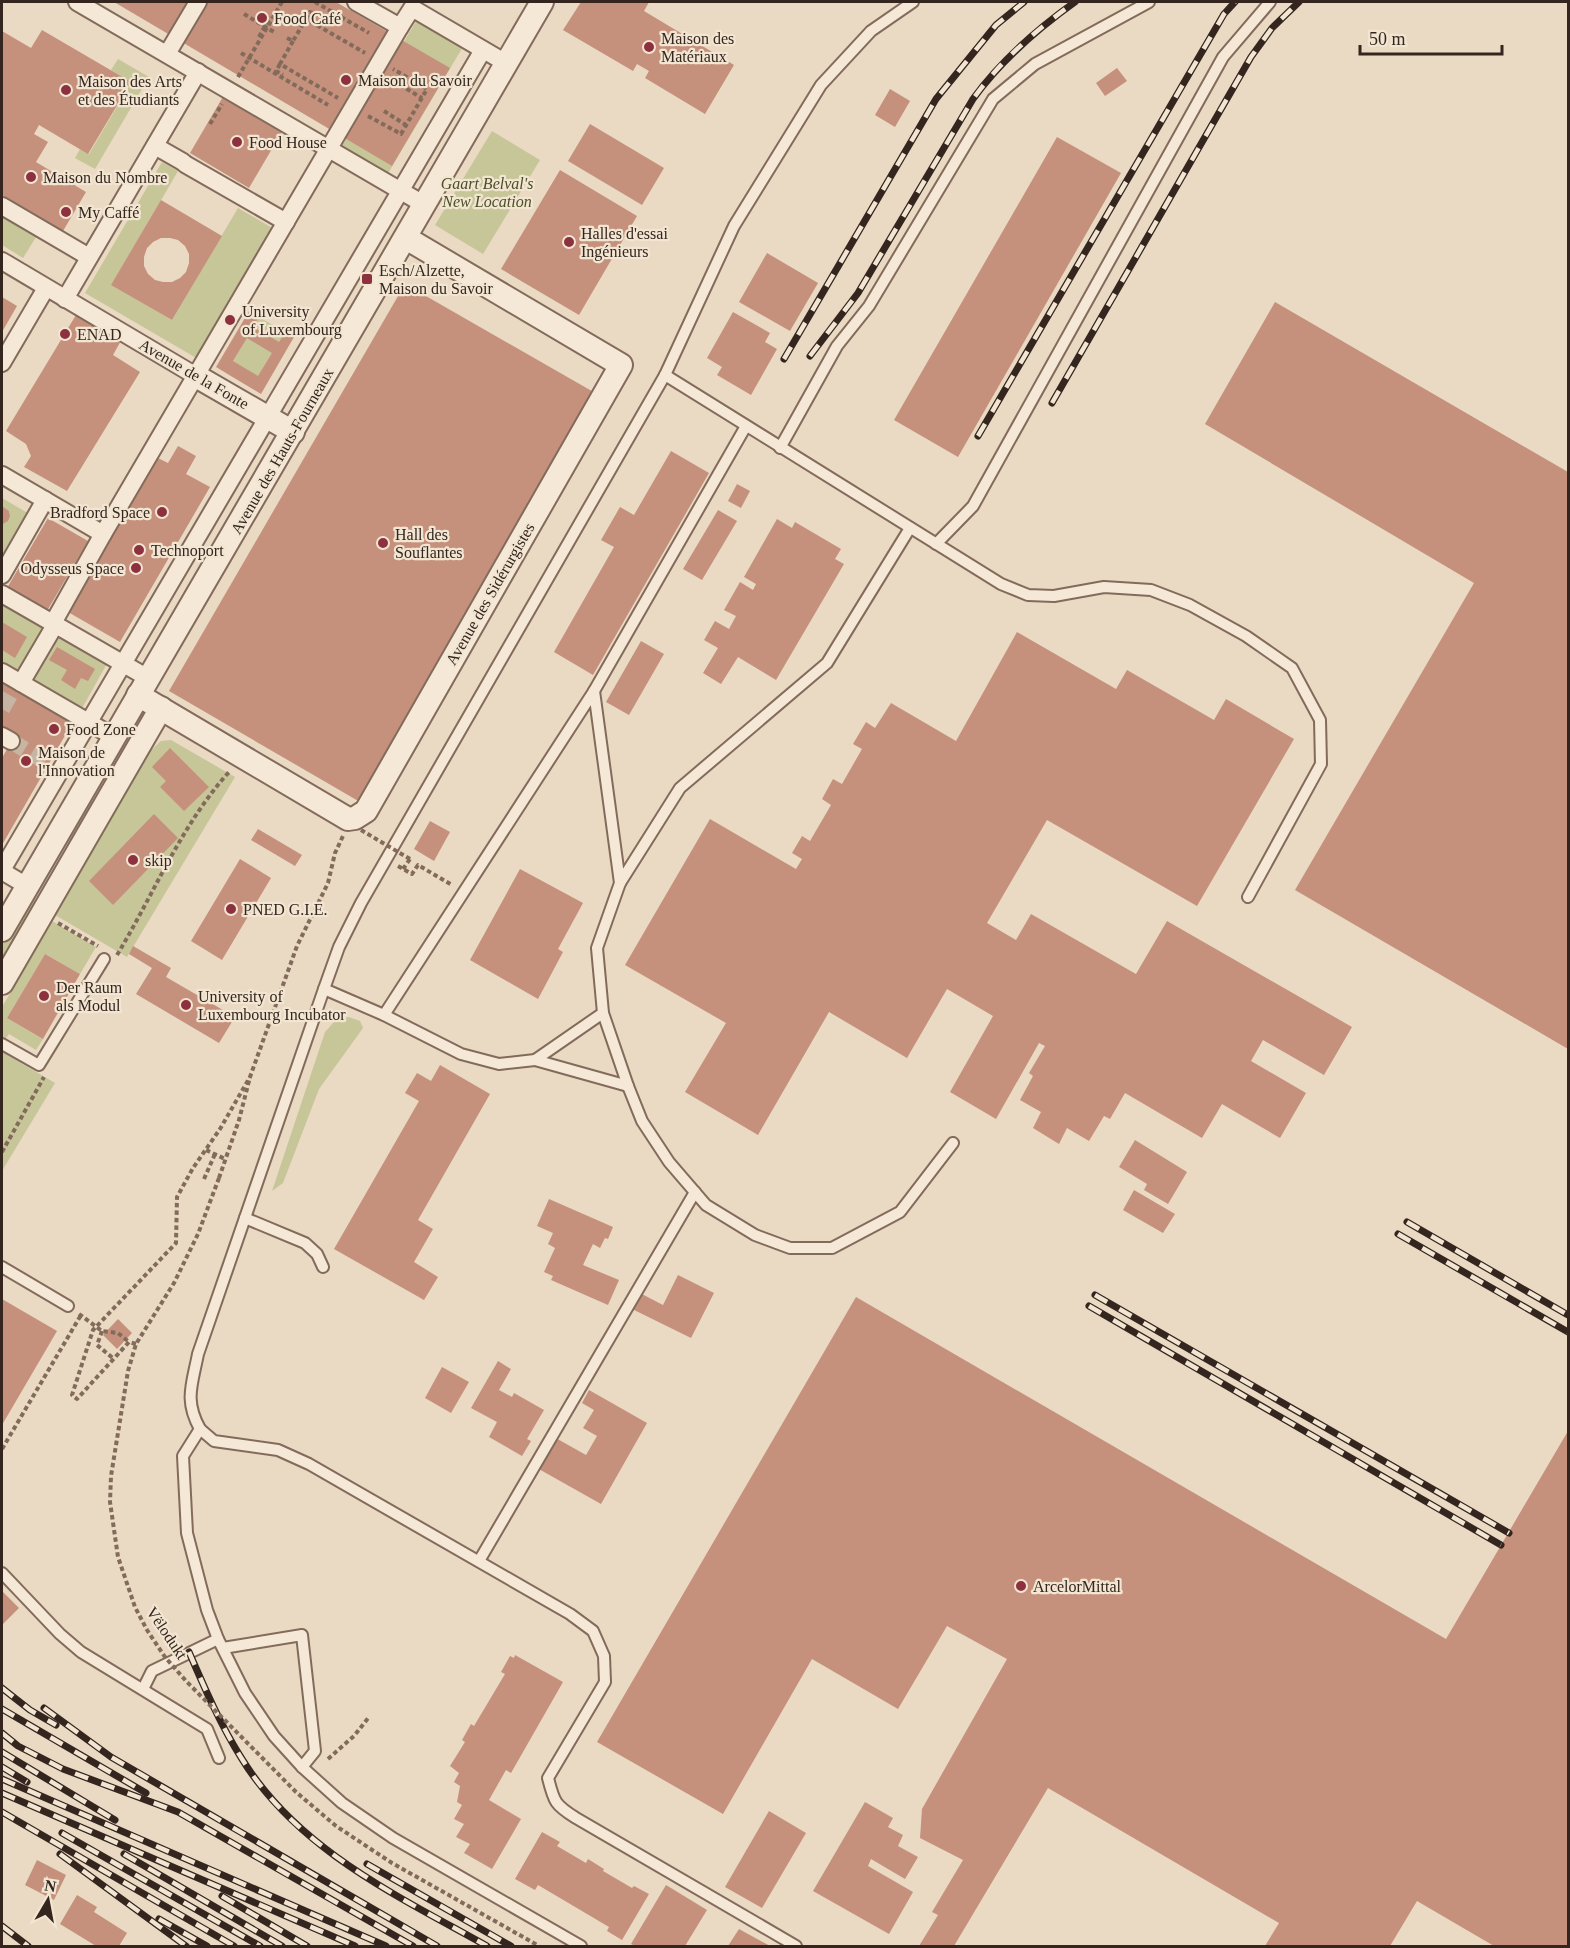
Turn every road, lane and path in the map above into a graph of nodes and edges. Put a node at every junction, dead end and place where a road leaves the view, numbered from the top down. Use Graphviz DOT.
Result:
graph roads {
  1 [pos="77,2"];
  2 [pos="198,2"];
  3 [pos="280,2"];
  4 [pos="315,2"];
  5 [pos="356,2"];
  6 [pos="542,2"];
  7 [pos="913,2"];
  8 [pos="1149,2"];
  9 [pos="1270,2"];
  10 [pos="244,14"];
  11 [pos="315,14"];
  12 [pos="306,19"];
  13 [pos="265,26"];
  14 [pos="400,27"];
  15 [pos="301,28"];
  16 [pos="306,30"];
  17 [pos="274,32"];
  18 [pos="369,33"];
  19 [pos="483,50"];
  20 [pos="167,54"];
  21 [pos="249,58"];
  22 [pos="506,63"];
  23 [pos="280,64"];
  24 [pos="198,72"];
  25 [pos="283,75"];
  26 [pos="233,85"];
  27 [pos="400,85"];
  28 [pos="422,98"];
  29 [pos="223,103"];
  30 [pos="328,105"];
  31 [pos="384,111"];
  32 [pos="210,124"];
  33 [pos="407,125"];
  34 [pos="155,146"];
  35 [pos="329,148"];
  36 [pos="402,191"];
  37 [pos="425,204"];
  38 [pos="2,206"];
  39 [pos="286,222"];
  40 [pos="406,238"];
  41 [pos="89,257"];
  42 [pos="2,261"];
  43 [pos="46,288"];
  44 [pos="65,298"];
  45 [pos="2,363"];
  46 [pos="665,375"];
  47 [pos="196,376"];
  48 [pos="268,418"];
  49 [pos="746,426"];
  50 [pos="293,432"];
  51 [pos="780,448"];
  52 [pos="2,475"];
  53 [pos="45,500"];
  54 [pos="910,528"];
  55 [pos="103,534"];
  56 [pos="936,544"];
  57 [pos="2,575"];
  58 [pos="2,594"];
  59 [pos="54,624"];
  60 [pos="123,664"];
  61 [pos="2,672"];
  62 [pos="18,684"];
  63 [pos="143,687"];
  64 [pos="594,692"];
  65 [pos="161,708"];
  66 [pos="88,722"];
  67 [pos="114,737"];
  68 [pos="228,773"];
  69 [pos="355,824"];
  70 [pos="386,859"];
  71 [pos="403,869"];
  72 [pos="2,870"];
  73 [pos="620,882"];
  74 [pos="27,886"];
  75 [pos="464,892"];
  76 [pos="1248,897"];
  77 [pos="42,913"];
  78 [pos="2,930"];
  79 [pos="99,946"];
  80 [pos="106,955"];
  81 [pos="2,983"];
  82 [pos="324,988"];
  83 [pos="603,1013"];
  84 [pos="384,1014"];
  85 [pos="2,1044"];
  86 [pos="534,1060"];
  87 [pos="39,1065"];
  88 [pos="250,1077"];
  89 [pos="628,1086"];
  90 [pos="953,1143"];
  91 [pos="206,1150"];
  92 [pos="2,1152"];
  93 [pos="215,1154"];
  94 [pos="225,1159"];
  95 [pos="204,1179"];
  96 [pos="694,1192"];
  97 [pos="245,1218"];
  98 [pos="323,1267"];
  99 [pos="2,1268"];
  100 [pos="68,1306"];
  101 [pos="102,1331"];
  102 [pos="129,1342"];
  103 [pos="135,1344"];
  104 [pos="114,1359"];
  105 [pos="200,1429"];
  106 [pos="2,1449"];
  107 [pos="479,1562"];
  108 [pos="2,1572"];
  109 [pos="221,1643"];
  110 [pos="143,1689"];
  111 [pos="369,1717"];
  112 [pos="219,1758"];
  113 [pos="302,1767"];
  114 [pos="539,1947"];
  115 [pos="581,1947"];
  116 [pos="796,1947"];
  1 -- 20 [label="street"];
  2 -- 20 [label="street"];
  3 -- 13 [label="path"];
  3 -- 21 [label="path"];
  4 -- 18 [label="path"];
  5 -- 14 [label="street"];
  6 -- 22 [label="street, Avenue des Hauts-Fourneaux"];
  7 -- 46 [label="lane"];
  8 -- 51 [label="lane"];
  9 -- 56 [label="lane"];
  10 -- 13 [label="path"];
  11 -- 12 [label="path"];
  13 -- 17 [label="path"];
  13 -- 21 [label="path"];
  14 -- 19 [label="street"];
  14 -- 35 [label="street"];
  15 -- 16 [label="path"];
  19 -- 22 [label="street"];
  19 -- 36 [label="street, Avenue des Hauts-Fourneaux"];
  20 -- 24 [label="street"];
  21 -- 26 [label="path"];
  21 -- 30 [label="path"];
  22 -- 37 [label="street, Avenue des Hauts-Fourneaux"];
  23 -- 25 [label="path"];
  24 -- 34 [label="street"];
  24 -- 35 [label="street"];
  27 -- 28 [label="path"];
  29 -- 32 [label="path"];
  31 -- 33 [label="path"];
  34 -- 39 [label="street"];
  34 -- 41 [label="street"];
  35 -- 36 [label="street"];
  35 -- 39 [label="street"];
  36 -- 37 [label="street"];
  36 -- 48 [label="street, Avenue des Hauts-Fourneaux"];
  37 -- 40 [label="street, Avenue des Hauts-Fourneaux"];
  38 -- 41 [label="street"];
  39 -- 47 [label="street"];
  40 -- 50 [label="street, Avenue des Hauts-Fourneaux"];
  40 -- 69 [label="street, Avenue des Sidérurgistes"];
  41 -- 44 [label="street"];
  42 -- 43 [label="street, Avenue de la Fonte"];
  43 -- 44 [label="street, Avenue de la Fonte"];
  43 -- 45 [label="street"];
  44 -- 47 [label="street, Avenue de la Fonte"];
  46 -- 49 [label="lane"];
  46 -- 70 [label="lane"];
  47 -- 48 [label="street, Avenue de la Fonte"];
  47 -- 55 [label="street"];
  48 -- 50 [label="street, Avenue de la Fonte"];
  48 -- 60 [label="street, Avenue des Hauts-Fourneaux"];
  49 -- 51 [label="lane"];
  49 -- 64 [label="lane"];
  50 -- 63 [label="street, Avenue des Hauts-Fourneaux"];
  51 -- 54 [label="lane"];
  52 -- 53 [label="street"];
  53 -- 55 [label="street"];
  53 -- 57 [label="street"];
  54 -- 56 [label="lane"];
  54 -- 73 [label="lane"];
  55 -- 59 [label="street"];
  56 -- 76 [label="lane"];
  58 -- 59 [label="street"];
  59 -- 60 [label="street"];
  59 -- 62 [label="street"];
  60 -- 63 [label="street"];
  60 -- 66 [label="street, Avenue des Hauts-Fourneaux"];
  61 -- 62 [label="street"];
  62 -- 66 [label="street"];
  63 -- 65 [label="street"];
  63 -- 67 [label="street, Avenue des Hauts-Fourneaux"];
  64 -- 73 [label="lane"];
  64 -- 75 [label="lane"];
  65 -- 69 [label="street"];
  65 -- 77 [label="street"];
  66 -- 67 [label="street"];
  66 -- 72 [label="street, Avenue des Hauts-Fourneaux"];
  67 -- 74 [label="street, Avenue des Hauts-Fourneaux"];
  68 -- 80 [label="path"];
  69 -- 71 [label="path, bridge"];
  69 -- 88 [label="path"];
  70 -- 71 [label="path"];
  70 -- 82 [label="lane"];
  71 -- 75 [label="path"];
  72 -- 74 [label="street"];
  73 -- 83 [label="lane"];
  74 -- 78 [label="street, Avenue des Hauts-Fourneaux"];
  75 -- 84 [label="lane"];
  77 -- 79 [label="path"];
  77 -- 81 [label="street"];
  80 -- 87 [label="lane"];
  82 -- 84 [label="lane"];
  82 -- 97 [label="lane"];
  83 -- 86 [label="lane"];
  83 -- 89 [label="lane"];
  84 -- 86 [label="lane"];
  85 -- 87 [label="lane"];
  86 -- 89 [label="lane"];
  87 -- 92 [label="path"];
  88 -- 91 [label="path, bridge"];
  88 -- 94 [label="path, Vëlodukt"];
  89 -- 96 [label="lane"];
  90 -- 96 [label="lane"];
  91 -- 93 [label="path"];
  91 -- 104 [label="path, bridge"];
  93 -- 94 [label="path"];
  93 -- 95 [label="path"];
  94 -- 103 [label="path, Vëlodukt, bridge"];
  96 -- 107 [label="lane"];
  97 -- 98 [label="lane"];
  97 -- 105 [label="lane"];
  99 -- 100 [label="lane"];
  101 -- 102 [label="path"];
  101 -- 104 [label="path"];
  101 -- 106 [label="path"];
  102 -- 103 [label="path, bridge"];
  102 -- 104 [label="path, bridge"];
  103 -- 114 [label="path, Vëlodukt, bridge"];
  105 -- 107 [label="lane"];
  105 -- 109 [label="lane"];
  107 -- 116 [label="lane"];
  108 -- 110 [label="lane"];
  109 -- 110 [label="lane"];
  109 -- 113 [label="lane"];
  109 -- 113 [label="lane"];
  110 -- 112 [label="lane"];
  111 -- 113 [label="path"];
  113 -- 115 [label="lane"];
}
